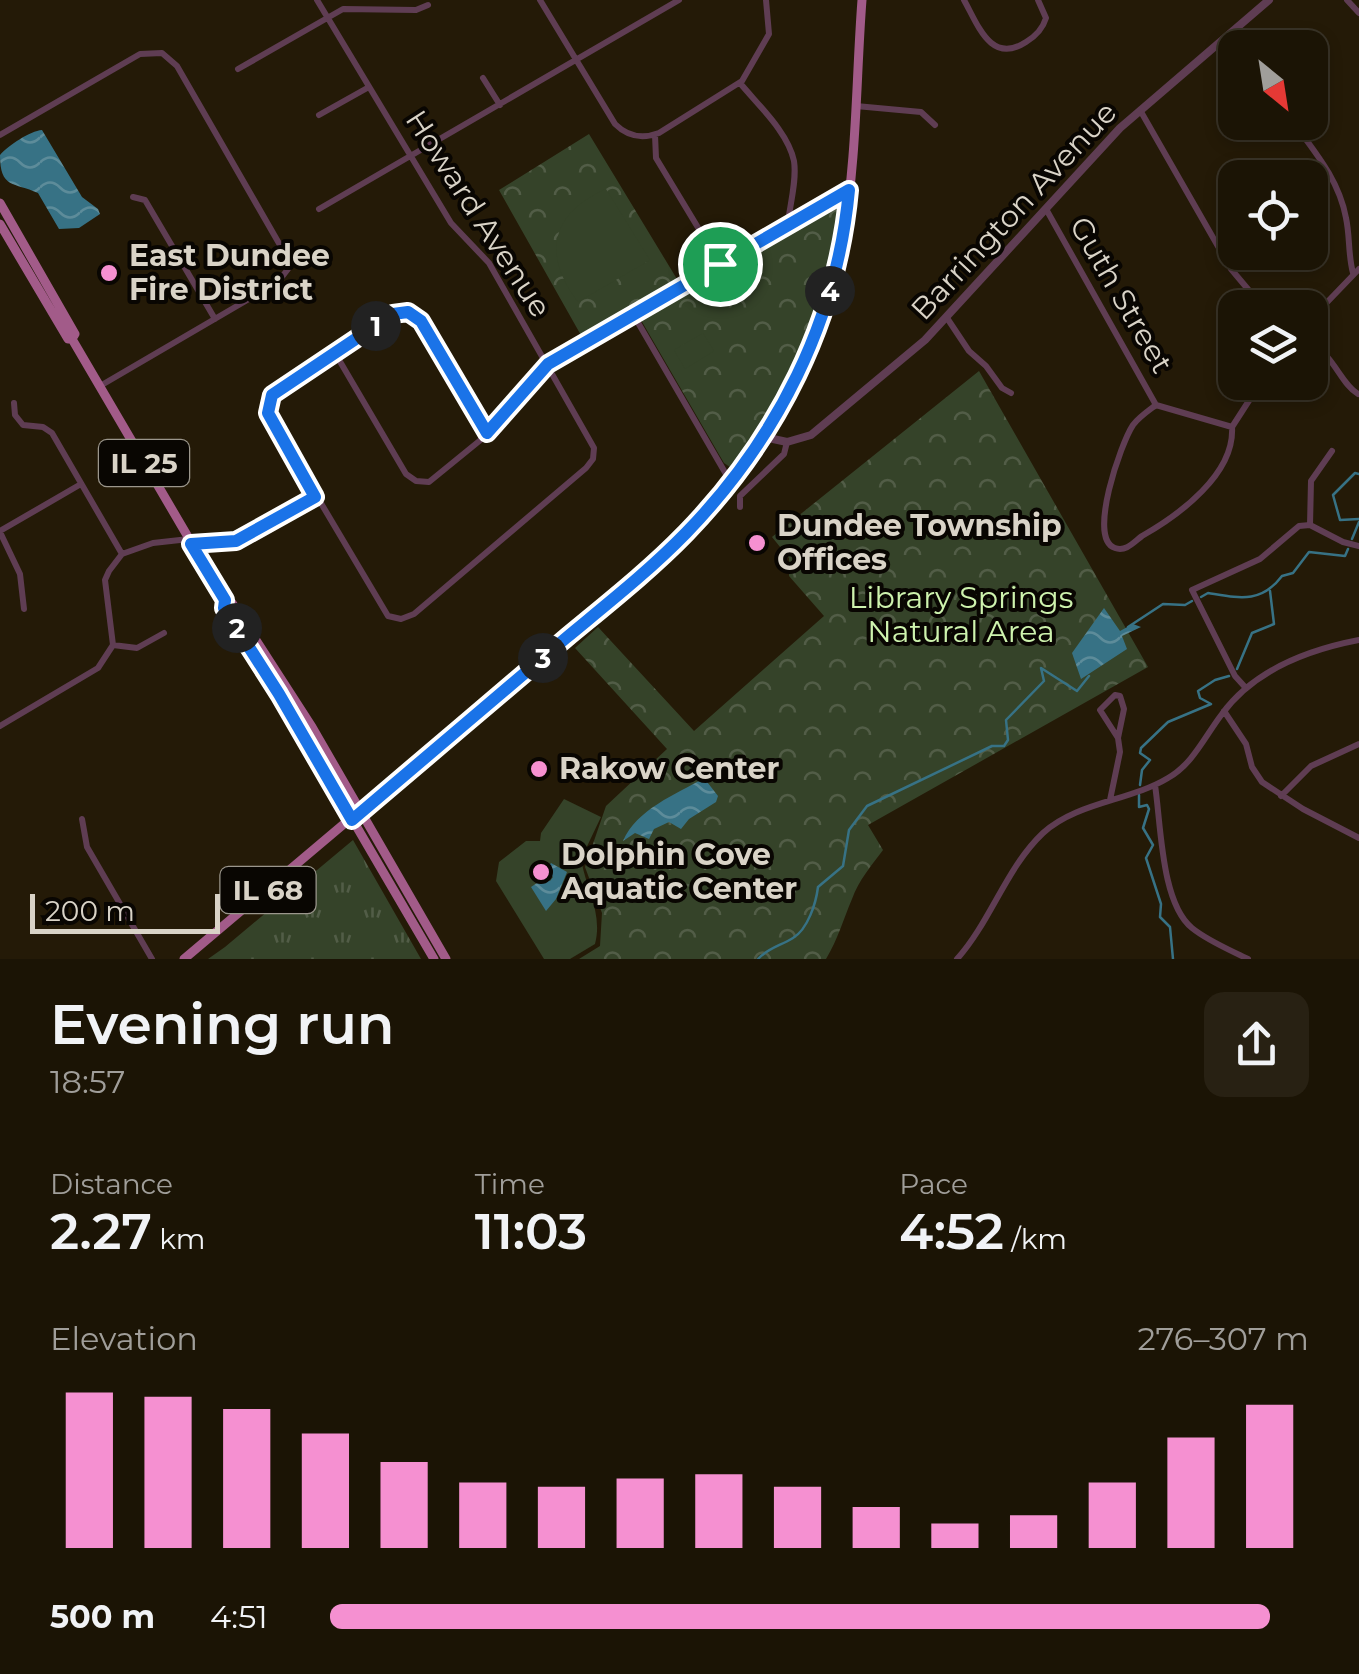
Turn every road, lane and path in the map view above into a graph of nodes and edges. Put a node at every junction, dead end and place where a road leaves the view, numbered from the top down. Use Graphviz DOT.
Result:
graph roads {
  1 [pos="317,0"];
  2 [pos="540,0"];
  3 [pos="679,0"];
  4 [pos="763,0"];
  5 [pos="862,0"];
  6 [pos="964,0"];
  7 [pos="1038,0"];
  8 [pos="1269,0"];
  9 [pos="1347,0"];
  10 [pos="428,5"];
  11 [pos="1359,14"];
  12 [pos="327,16"];
  13 [pos="1234,30"];
  14 [pos="1218,44"];
  15 [pos="576,60"];
  16 [pos="238,69"];
  17 [pos="483,78"];
  18 [pos="740,83"];
  19 [pos="368,86"];
  20 [pos="500,105"];
  21 [pos="855,106"];
  22 [pos="1139,109"];
  23 [pos="318,116"];
  24 [pos="935,125"];
  25 [pos="0,135"];
  26 [pos="655,135"];
  27 [pos="1306,140"];
  28 [pos="411,156"];
  29 [pos="849,190"];
  30 [pos="133,197"];
  31 [pos="0,203"];
  32 [pos="1045,208"];
  33 [pos="319,209"];
  34 [pos="0,224"];
  35 [pos="787,225"];
  36 [pos="720,264"];
  37 [pos="1356,271"];
  38 [pos="1249,290"];
  39 [pos="1328,301"];
  40 [pos="633,314"];
  41 [pos="947,318"];
  42 [pos="215,319"];
  43 [pos="72,339"];
  44 [pos="335,353"];
  45 [pos="1328,357"];
  46 [pos="548,364"];
  47 [pos="100,386"];
  48 [pos="1011,393"];
  49 [pos="1358,394"];
  50 [pos="1249,400"];
  51 [pos="14,403"];
  52 [pos="1156,405"];
  53 [pos="1232,427"];
  54 [pos="487,433"];
  55 [pos="764,437"];
  56 [pos="787,442"];
  57 [pos="1332,451"];
  58 [pos="730,482"];
  59 [pos="81,484"];
  60 [pos="315,497"];
  61 [pos="740,507"];
  62 [pos="1310,525"];
  63 [pos="0,531"];
  64 [pos="190,542"];
  65 [pos="1359,546"];
  66 [pos="122,554"];
  67 [pos="225,600"];
  68 [pos="24,609"];
  69 [pos="164,633"];
  70 [pos="1359,640"];
  71 [pos="113,645"];
  72 [pos="1246,688"];
  73 [pos="1224,711"];
  74 [pos="0,726"];
  75 [pos="1118,738"];
  76 [pos="1359,744"];
  77 [pos="1155,785"];
  78 [pos="1281,796"];
  79 [pos="1110,802"];
  80 [pos="361,812"];
  81 [pos="82,818"];
  82 [pos="352,820"];
  83 [pos="1359,838"];
  84 [pos="152,959"];
  85 [pos="184,959"];
  86 [pos="434,959"];
  87 [pos="446,959"];
  88 [pos="958,959"];
  89 [pos="1248,959"];
  1 -- 12 [label="street, Howard Avenue"];
  2 -- 15 [label="street"];
  3 -- 15 [label="street"];
  4 -- 18 [label="street"];
  5 -- 21 [label="main road, IL 68"];
  6 -- 7 [label="street"];
  8 -- 13 [label="street, Barrington Avenue"];
  9 -- 11 [label="street"];
  10 -- 12 [label="street"];
  12 -- 16 [label="street"];
  12 -- 19 [label="street, Howard Avenue"];
  14 -- 22 [label="street, Barrington Avenue"];
  15 -- 20 [label="street"];
  15 -- 26 [label="street"];
  17 -- 20 [label="street"];
  18 -- 26 [label="street"];
  18 -- 35 [label="street"];
  19 -- 23 [label="street"];
  19 -- 28 [label="street, Howard Avenue"];
  20 -- 28 [label="street"];
  21 -- 24 [label="street"];
  21 -- 29 [label="main road, IL 68"];
  22 -- 32 [label="street, Barrington Avenue"];
  22 -- 38 [label="street"];
  25 -- 42 [label="street"];
  26 -- 36 [label="street"];
  27 -- 37 [label="street"];
  28 -- 33 [label="street"];
  28 -- 46 [label="street, Howard Avenue"];
  29 -- 35 [label="street"];
  29 -- 55 [label="main road, IL 68"];
  30 -- 42 [label="street"];
  31 -- 43 [label="main road, IL 25"];
  32 -- 41 [label="street, Barrington Avenue"];
  32 -- 52 [label="street, Guth Street"];
  34 -- 43 [label="main road, IL 25"];
  35 -- 36 [label="street"];
  36 -- 40 [label="street"];
  37 -- 39 [label="street"];
  40 -- 46 [label="street"];
  40 -- 58 [label="street"];
  41 -- 48 [label="street"];
  41 -- 56 [label="street, Barrington Avenue"];
  42 -- 47 [label="street"];
  43 -- 47 [label="main road, IL 25"];
  44 -- 54 [label="street"];
  44 -- 54 [label="street"];
  44 -- 60 [label="street"];
  45 -- 49 [label="street"];
  46 -- 54 [label="street"];
  46 -- 60 [label="street, Howard Avenue"];
  47 -- 64 [label="main road, IL 25"];
  50 -- 53 [label="street"];
  51 -- 59 [label="street"];
  52 -- 53 [label="street"];
  52 -- 53 [label="street"];
  55 -- 56 [label="street"];
  55 -- 58 [label="main road, IL 68"];
  56 -- 61 [label="street, Barrington Avenue"];
  57 -- 62 [label="street"];
  58 -- 80 [label="main road, IL 68"];
  59 -- 63 [label="street"];
  59 -- 66 [label="street"];
  60 -- 64 [label="street"];
  62 -- 65 [label="street"];
  62 -- 72 [label="street"];
  63 -- 68 [label="street"];
  64 -- 66 [label="street"];
  64 -- 67 [label="main road, IL 25"];
  66 -- 71 [label="street"];
  67 -- 80 [label="main road, IL 25"];
  67 -- 82 [label="main road, IL 25"];
  69 -- 71 [label="street"];
  70 -- 72 [label="street"];
  71 -- 74 [label="street"];
  72 -- 73 [label="street"];
  73 -- 77 [label="street"];
  73 -- 78 [label="street"];
  75 -- 75 [label="street"];
  75 -- 79 [label="street"];
  76 -- 78 [label="street"];
  77 -- 79 [label="street"];
  77 -- 89 [label="street"];
  78 -- 83 [label="street"];
  79 -- 88 [label="street"];
  80 -- 82 [label="main road, IL 68"];
  80 -- 87 [label="main road, IL 25"];
  81 -- 84 [label="street"];
  82 -- 85 [label="main road, IL 68"];
  82 -- 86 [label="main road, IL 25"];
}
